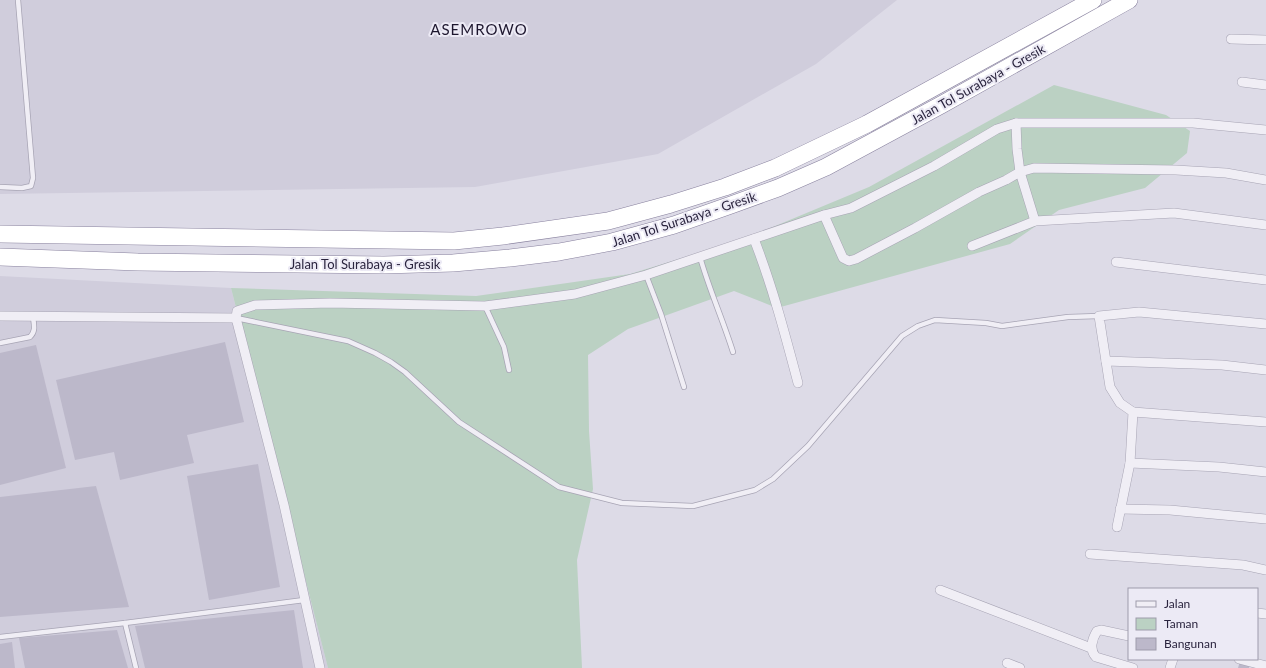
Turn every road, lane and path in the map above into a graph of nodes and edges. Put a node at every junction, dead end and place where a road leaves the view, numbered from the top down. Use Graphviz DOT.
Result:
graph roads {
  1 [pos="18,0"];
  2 [pos="1093,0"];
  3 [pos="1129,0"];
  4 [pos="1231,39"];
  5 [pos="1266,40"];
  6 [pos="1242,82"];
  7 [pos="1266,85"];
  8 [pos="1016,124"];
  9 [pos="1266,130"];
  10 [pos="1020,172"];
  11 [pos="1266,180"];
  12 [pos="0,187"];
  13 [pos="824,215"];
  14 [pos="1035,221"];
  15 [pos="1266,225"];
  16 [pos="0,234"];
  17 [pos="754,239"];
  18 [pos="972,246"];
  19 [pos="0,257"];
  20 [pos="700,257"];
  21 [pos="1116,262"];
  22 [pos="646,275"];
  23 [pos="1266,280"];
  24 [pos="485,306"];
  25 [pos="0,316"];
  26 [pos="1099,316"];
  27 [pos="33,317"];
  28 [pos="236,318"];
  29 [pos="1266,324"];
  30 [pos="0,343"];
  31 [pos="733,352"];
  32 [pos="1106,361"];
  33 [pos="508,370"];
  34 [pos="1266,370"];
  35 [pos="798,383"];
  36 [pos="684,388"];
  37 [pos="1133,412"];
  38 [pos="1266,422"];
  39 [pos="1130,463"];
  40 [pos="1266,472"];
  41 [pos="1120,509"];
  42 [pos="1266,519"];
  43 [pos="1117,527"];
  44 [pos="1090,554"];
  45 [pos="1266,570"];
  46 [pos="940,590"];
  47 [pos="304,600"];
  48 [pos="125,623"];
  49 [pos="1128,636"];
  50 [pos="0,637"];
  51 [pos="1091,648"];
  52 [pos="1243,660"];
  53 [pos="1007,662"];
  54 [pos="1266,666"];
  55 [pos="136,668"];
  56 [pos="320,668"];
  57 [pos="1020,668"];
  58 [pos="1133,668"];
  1 -- 12 [label="lane"];
  2 -- 16 [label="highway, Jalan Tol Surabaya - Gresik"];
  3 -- 19 [label="highway, Jalan Tol Surabaya - Gresik"];
  4 -- 5 [label="street"];
  6 -- 7 [label="street"];
  8 -- 9 [label="street"];
  8 -- 10 [label="street"];
  8 -- 13 [label="street"];
  10 -- 11 [label="street"];
  10 -- 13 [label="street"];
  10 -- 14 [label="street"];
  13 -- 17 [label="street"];
  14 -- 15 [label="street"];
  14 -- 18 [label="street"];
  17 -- 20 [label="street"];
  17 -- 35 [label="street"];
  20 -- 22 [label="street"];
  20 -- 31 [label="lane"];
  21 -- 23 [label="street"];
  22 -- 24 [label="street"];
  22 -- 36 [label="lane"];
  24 -- 28 [label="street"];
  24 -- 33 [label="lane"];
  25 -- 27 [label="street"];
  26 -- 28 [label="lane"];
  26 -- 29 [label="street"];
  26 -- 32 [label="street"];
  27 -- 28 [label="street"];
  27 -- 30 [label="lane"];
  28 -- 47 [label="street"];
  32 -- 34 [label="street"];
  32 -- 37 [label="street"];
  37 -- 38 [label="street"];
  37 -- 39 [label="street"];
  39 -- 40 [label="street"];
  39 -- 41 [label="street"];
  41 -- 42 [label="street"];
  41 -- 43 [label="street"];
  44 -- 45 [label="street"];
  46 -- 51 [label="street"];
  47 -- 48 [label="lane"];
  47 -- 56 [label="street"];
  48 -- 50 [label="lane"];
  48 -- 55 [label="lane"];
  49 -- 51 [label="street"];
  51 -- 58 [label="street"];
  52 -- 54 [label="street"];
  53 -- 57 [label="street"];
}
